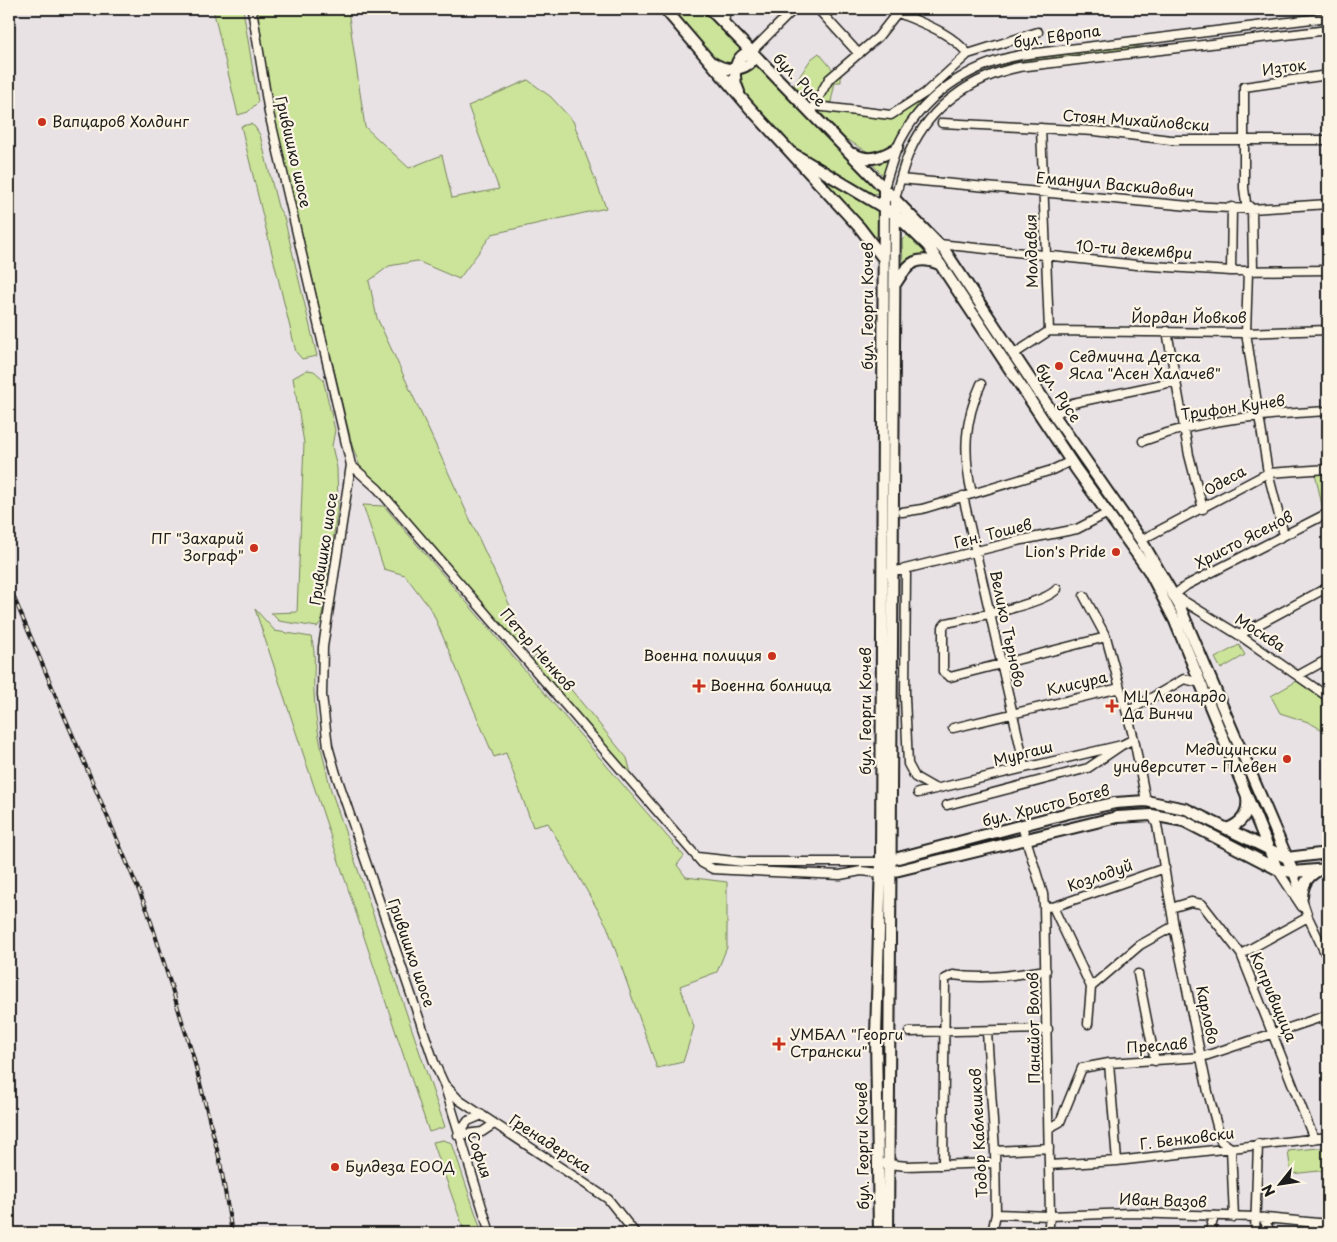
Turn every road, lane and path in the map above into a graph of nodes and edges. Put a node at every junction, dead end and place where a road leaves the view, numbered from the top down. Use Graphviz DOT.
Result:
graph roads {
  1 [pos="252,9"];
  2 [pos="665,9"];
  3 [pos="710,9"];
  4 [pos="726,9"];
  5 [pos="794,9"];
  6 [pos="818,9"];
  7 [pos="899,11"];
  8 [pos="1328,17"];
  9 [pos="724,24"];
  10 [pos="1328,30"];
  11 [pos="1038,32"];
  12 [pos="700,50"];
  13 [pos="751,52"];
  14 [pos="859,54"];
  15 [pos="968,54"];
  16 [pos="735,70"];
  17 [pos="1328,75"];
  18 [pos="749,107"];
  19 [pos="812,109"];
  20 [pos="942,123"];
  21 [pos="1041,128"];
  22 [pos="1328,140"];
  23 [pos="1244,141"];
  24 [pos="897,148"];
  25 [pos="846,150"];
  26 [pos="792,153"];
  27 [pos="900,179"];
  28 [pos="884,188"];
  29 [pos="1045,194"];
  30 [pos="895,199"];
  31 [pos="1328,204"];
  32 [pos="883,207"];
  33 [pos="1232,207"];
  34 [pos="1252,209"];
  35 [pos="896,215"];
  36 [pos="939,244"];
  37 [pos="1044,257"];
  38 [pos="884,259"];
  39 [pos="941,265"];
  40 [pos="1328,270"];
  41 [pos="1231,271"];
  42 [pos="1251,271"];
  43 [pos="895,284"];
  44 [pos="1328,330"];
  45 [pos="1167,331"];
  46 [pos="1049,332"];
  47 [pos="1246,332"];
  48 [pos="1014,354"];
  49 [pos="1177,381"];
  50 [pos="981,384"];
  51 [pos="1328,411"];
  52 [pos="1054,415"];
  53 [pos="1260,415"];
  54 [pos="1184,426"];
  55 [pos="1143,441"];
  56 [pos="1071,462"];
  57 [pos="351,465"];
  58 [pos="1328,469"];
  59 [pos="1268,473"];
  60 [pos="968,495"];
  61 [pos="1203,508"];
  62 [pos="902,512"];
  63 [pos="1108,513"];
  64 [pos="1328,513"];
  65 [pos="1284,535"];
  66 [pos="1141,540"];
  67 [pos="976,553"];
  68 [pos="906,570"];
  69 [pos="882,573"];
  70 [pos="894,573"];
  71 [pos="1328,587"];
  72 [pos="1057,590"];
  73 [pos="1174,595"];
  74 [pos="1084,596"];
  75 [pos="1198,610"];
  76 [pos="990,614"];
  77 [pos="1180,619"];
  78 [pos="906,624"];
  79 [pos="1239,635"];
  80 [pos="1106,637"];
  81 [pos="893,642"];
  82 [pos="1328,659"];
  83 [pos="1001,666"];
  84 [pos="1299,675"];
  85 [pos="1201,683"];
  86 [pos="1120,688"];
  87 [pos="1328,697"];
  88 [pos="1127,712"];
  89 [pos="1012,714"];
  90 [pos="953,728"];
  91 [pos="1134,739"];
  92 [pos="1122,745"];
  93 [pos="1025,767"];
  94 [pos="936,789"];
  95 [pos="1247,791"];
  96 [pos="918,793"];
  97 [pos="1146,801"];
  98 [pos="947,805"];
  99 [pos="1152,814"];
  100 [pos="1022,826"];
  101 [pos="1227,829"];
  102 [pos="1026,839"];
  103 [pos="1270,852"];
  104 [pos="1328,853"];
  105 [pos="697,857"];
  106 [pos="1287,858"];
  107 [pos="887,862"];
  108 [pos="1165,868"];
  109 [pos="1278,869"];
  110 [pos="1324,869"];
  111 [pos="1293,872"];
  112 [pos="886,873"];
  113 [pos="1302,897"];
  114 [pos="1044,906"];
  115 [pos="1053,907"];
  116 [pos="1171,908"];
  117 [pos="1308,917"];
  118 [pos="1174,926"];
  119 [pos="1241,954"];
  120 [pos="1328,959"];
  121 [pos="1046,970"];
  122 [pos="1138,974"];
  123 [pos="1091,986"];
  124 [pos="1328,1015"];
  125 [pos="1088,1024"];
  126 [pos="1048,1029"];
  127 [pos="909,1032"];
  128 [pos="944,1032"];
  129 [pos="987,1032"];
  130 [pos="1274,1034"];
  131 [pos="1202,1057"];
  132 [pos="1155,1061"];
  133 [pos="1109,1063"];
  134 [pos="444,1084"];
  135 [pos="482,1115"];
  136 [pos="494,1124"];
  137 [pos="1049,1128"];
  138 [pos="458,1135"];
  139 [pos="1328,1137"];
  140 [pos="1314,1139"];
  141 [pos="1258,1144"];
  142 [pos="1050,1148"];
  143 [pos="1230,1148"];
  144 [pos="995,1151"];
  145 [pos="1117,1161"];
  146 [pos="883,1163"];
  147 [pos="994,1163"];
  148 [pos="943,1165"];
  149 [pos="1049,1165"];
  150 [pos="996,1214"];
  151 [pos="1050,1216"];
  152 [pos="1214,1217"];
  153 [pos="1234,1217"];
  154 [pos="1259,1217"];
  155 [pos="1328,1224"];
  156 [pos="490,1233"];
  157 [pos="635,1233"];
  158 [pos="879,1233"];
  159 [pos="888,1233"];
  160 [pos="992,1233"];
  161 [pos="1048,1233"];
  162 [pos="1209,1233"];
  163 [pos="1256,1233"];
  164 [pos="1271,1233"];
  1 -- 57 [label="street, Гривишко шосе"];
  2 -- 12 [label="main road, бул. Русе"];
  3 -- 9 [label="main road, бул. Русе"];
  4 -- 9 [label="street"];
  5 -- 13 [label="street"];
  6 -- 14 [label="street"];
  7 -- 14 [label="street"];
  7 -- 15 [label="street"];
  8 -- 24 [label="street, бул. Европа"];
  9 -- 13 [label="main road, бул. Русе"];
  10 -- 27 [label="street, бул. Европа"];
  11 -- 15 [label="street"];
  12 -- 16 [label="main road"];
  12 -- 18 [label="main road, бул. Русе"];
  13 -- 16 [label="main road"];
  13 -- 19 [label="main road, бул. Русе"];
  14 -- 19 [label="street"];
  15 -- 19 [label="street"];
  16 -- 18 [label="main road"];
  17 -- 23 [label="street, Изток"];
  18 -- 26 [label="main road, бул. Русе"];
  19 -- 25 [label="main road, бул. Русе"];
  20 -- 21 [label="street, Стоян Михайловски"];
  21 -- 23 [label="street, Стоян Михайловски"];
  21 -- 29 [label="street, Молдавия"];
  22 -- 23 [label="street, Стоян Михайловски"];
  23 -- 34 [label="street"];
  24 -- 25 [label="main road"];
  24 -- 28 [label="street, бул. Европа"];
  25 -- 28 [label="main road, бул. Русе"];
  26 -- 32 [label="main road, бул. Русе"];
  26 -- 38 [label="main road, бул. Русе"];
  27 -- 29 [label="street, Емануил Васкидович"];
  27 -- 30 [label="street, бул. Европа"];
  28 -- 30 [label="main road, бул. Русе"];
  28 -- 32 [label="main road, бул. Георги Кочев"];
  29 -- 33 [label="street, Емануил Васкидович"];
  29 -- 37 [label="street, Молдавия"];
  30 -- 35 [label="main road, бул. Георги Кочев"];
  30 -- 36 [label="main road, бул. Русе"];
  31 -- 34 [label="street, Емануил Васкидович"];
  32 -- 35 [label="main road, бул. Русе"];
  32 -- 38 [label="main road, бул. Георги Кочев"];
  33 -- 34 [label="street, Емануил Васкидович"];
  33 -- 41 [label="street"];
  34 -- 42 [label="street"];
  35 -- 39 [label="main road, бул. Русе"];
  35 -- 43 [label="main road, бул. Георги Кочев"];
  36 -- 37 [label="street, 10-ти декември"];
  36 -- 48 [label="main road, бул. Русе"];
  37 -- 41 [label="street, 10-ти декември"];
  37 -- 46 [label="street, Молдавия"];
  38 -- 69 [label="main road, бул. Георги Кочев"];
  39 -- 43 [label="main road"];
  39 -- 56 [label="main road, бул. Русе"];
  40 -- 42 [label="street, 10-ти декември"];
  41 -- 42 [label="street, 10-ти декември"];
  42 -- 47 [label="street"];
  43 -- 70 [label="main road, бул. Георги Кочев"];
  44 -- 47 [label="street, Йордан Йовков"];
  45 -- 46 [label="street, Йордан Йовков"];
  45 -- 47 [label="street, Йордан Йовков"];
  45 -- 49 [label="street"];
  46 -- 48 [label="street"];
  47 -- 53 [label="street"];
  48 -- 52 [label="main road, бул. Русе"];
  49 -- 52 [label="street"];
  49 -- 54 [label="street"];
  50 -- 60 [label="street, Велико Търново"];
  51 -- 53 [label="street, Трифон Кунев"];
  52 -- 66 [label="main road, бул. Русе"];
  53 -- 54 [label="street, Трифон Кунев"];
  53 -- 59 [label="street"];
  54 -- 55 [label="street, Трифон Кунев"];
  54 -- 61 [label="street"];
  56 -- 60 [label="street"];
  56 -- 63 [label="main road, бул. Русе"];
  57 -- 105 [label="street, Петър Ненков"];
  57 -- 134 [label="street, Гривишко шосе"];
  58 -- 59 [label="street, Одеса"];
  59 -- 61 [label="street, Одеса"];
  59 -- 65 [label="street"];
  60 -- 62 [label="street"];
  60 -- 67 [label="street, Велико Търново"];
  61 -- 66 [label="street, Одеса"];
  63 -- 67 [label="street, Ген. Тошев"];
  63 -- 77 [label="main road, бул. Русе"];
  64 -- 65 [label="street, Христо Ясенов"];
  65 -- 73 [label="street, Христо Ясенов"];
  66 -- 73 [label="main road, бул. Русе"];
  67 -- 68 [label="street, Ген. Тошев"];
  67 -- 76 [label="street, Велико Търново"];
  68 -- 70 [label="street, Ген. Тошев"];
  68 -- 78 [label="street"];
  69 -- 70 [label="street, Ген. Тошев"];
  69 -- 107 [label="main road, бул. Георги Кочев"];
  70 -- 81 [label="main road, бул. Георги Кочев"];
  71 -- 79 [label="street"];
  72 -- 76 [label="street"];
  73 -- 75 [label="street, Москва"];
  73 -- 77 [label="main road, бул. Русе"];
  74 -- 80 [label="street"];
  75 -- 77 [label="street"];
  75 -- 79 [label="street, Москва"];
  76 -- 83 [label="street, Велико Търново"];
  76 -- 83 [label="street"];
  77 -- 85 [label="main road, бул. Русе"];
  77 -- 106 [label="main road, бул. Русе"];
  78 -- 81 [label="street"];
  78 -- 94 [label="street"];
  79 -- 84 [label="street, Москва"];
  80 -- 83 [label="street"];
  80 -- 86 [label="street"];
  81 -- 107 [label="main road, бул. Георги Кочев"];
  82 -- 84 [label="street"];
  83 -- 89 [label="street, Велико Търново"];
  84 -- 87 [label="street, Москва"];
  85 -- 88 [label="street"];
  85 -- 95 [label="main road, бул. Русе"];
  86 -- 88 [label="street"];
  86 -- 89 [label="street, Клисура"];
  88 -- 91 [label="street"];
  89 -- 90 [label="street, Клисура"];
  89 -- 93 [label="street, Велико Търново"];
  91 -- 92 [label="street, Мургаш"];
  91 -- 97 [label="street"];
  92 -- 93 [label="street, Мургаш"];
  92 -- 98 [label="street"];
  93 -- 94 [label="street, Мургаш"];
  94 -- 96 [label="street, Мургаш"];
  95 -- 101 [label="main road"];
  95 -- 103 [label="main road, бул. Русе"];
  97 -- 100 [label="main road, бул. Христо Ботев"];
  97 -- 101 [label="main road, бул. Христо Ботев"];
  99 -- 102 [label="main road, бул. Христо Ботев"];
  99 -- 108 [label="street, Карлово"];
  99 -- 109 [label="main road, бул. Христо Ботев"];
  100 -- 102 [label="street, Панайот Волов"];
  100 -- 107 [label="main road, бул. Христо Ботев"];
  101 -- 103 [label="main road, бул. Христо Ботев"];
  102 -- 112 [label="main road, бул. Христо Ботев"];
  102 -- 114 [label="street, Панайот Волов"];
  103 -- 106 [label="main road, бул. Христо Ботев"];
  103 -- 109 [label="main road, бул. Русе"];
  104 -- 106 [label="main road, бул. Христо Ботев"];
  105 -- 107 [label="street"];
  105 -- 112 [label="street, Петър Ненков"];
  106 -- 111 [label="main road, бул. Русе"];
  107 -- 112 [label="main road, бул. Георги Кочев"];
  108 -- 115 [label="street, Козлодуй"];
  108 -- 116 [label="street, Карлово"];
  109 -- 111 [label="main road, бул. Христо Ботев"];
  109 -- 117 [label="street"];
  110 -- 111 [label="main road, бул. Христо Ботев"];
  110 -- 113 [label="main road"];
  111 -- 113 [label="street"];
  112 -- 146 [label="main road, бул. Георги Кочев"];
  113 -- 117 [label="street"];
  114 -- 115 [label="street, Козлодуй"];
  114 -- 121 [label="street, Панайот Волов"];
  115 -- 123 [label="street"];
  116 -- 118 [label="street, Карлово"];
  116 -- 119 [label="street, Копривщица"];
  117 -- 119 [label="street"];
  117 -- 120 [label="street"];
  118 -- 123 [label="street"];
  118 -- 131 [label="street, Карлово"];
  119 -- 130 [label="street, Копривщица"];
  121 -- 126 [label="street, Панайот Волов"];
  121 -- 128 [label="street"];
  122 -- 132 [label="street"];
  123 -- 125 [label="street"];
  124 -- 130 [label="street, Преслав"];
  126 -- 129 [label="street"];
  126 -- 137 [label="street, Панайот Волов"];
  127 -- 128 [label="street"];
  128 -- 129 [label="street"];
  128 -- 148 [label="street"];
  129 -- 144 [label="street, Тодор Каблешков"];
  130 -- 131 [label="street, Преслав"];
  130 -- 140 [label="street, Копривщица"];
  131 -- 132 [label="street, Преслав"];
  131 -- 143 [label="street, Карлово"];
  132 -- 133 [label="street, Преслав"];
  133 -- 137 [label="street, Преслав"];
  133 -- 145 [label="street"];
  134 -- 135 [label="street, Гренадерска"];
  134 -- 138 [label="street, София"];
  135 -- 136 [label="street, Гренадерска"];
  135 -- 138 [label="street"];
  136 -- 138 [label="street"];
  136 -- 157 [label="street, Гренадерска"];
  137 -- 142 [label="street, Панайот Волов"];
  138 -- 156 [label="street, София"];
  139 -- 140 [label="street, Г. Бенковски"];
  140 -- 141 [label="street, Г. Бенковски"];
  141 -- 143 [label="street, Г. Бенковски"];
  141 -- 154 [label="street"];
  142 -- 144 [label="street"];
  142 -- 149 [label="street, Панайот Волов"];
  143 -- 145 [label="street, Г. Бенковски"];
  143 -- 153 [label="street, Карлово"];
  144 -- 147 [label="street, Тодор Каблешков"];
  145 -- 149 [label="street, Г. Бенковски"];
  146 -- 148 [label="street"];
  146 -- 158 [label="main road, бул. Георги Кочев"];
  146 -- 159 [label="main road, бул. Георги Кочев"];
  147 -- 148 [label="street"];
  147 -- 150 [label="street, Тодор Каблешков"];
  149 -- 151 [label="street, Панайот Волов"];
  150 -- 151 [label="street, Иван Вазов"];
  150 -- 160 [label="street, Тодор Каблешков"];
  151 -- 152 [label="street, Иван Вазов"];
  151 -- 161 [label="street, Панайот Волов"];
  152 -- 153 [label="street, Иван Вазов"];
  152 -- 162 [label="street"];
  153 -- 154 [label="street, Иван Вазов"];
  154 -- 155 [label="street, Иван Вазов"];
  154 -- 163 [label="street"];
  154 -- 164 [label="street"];
}
